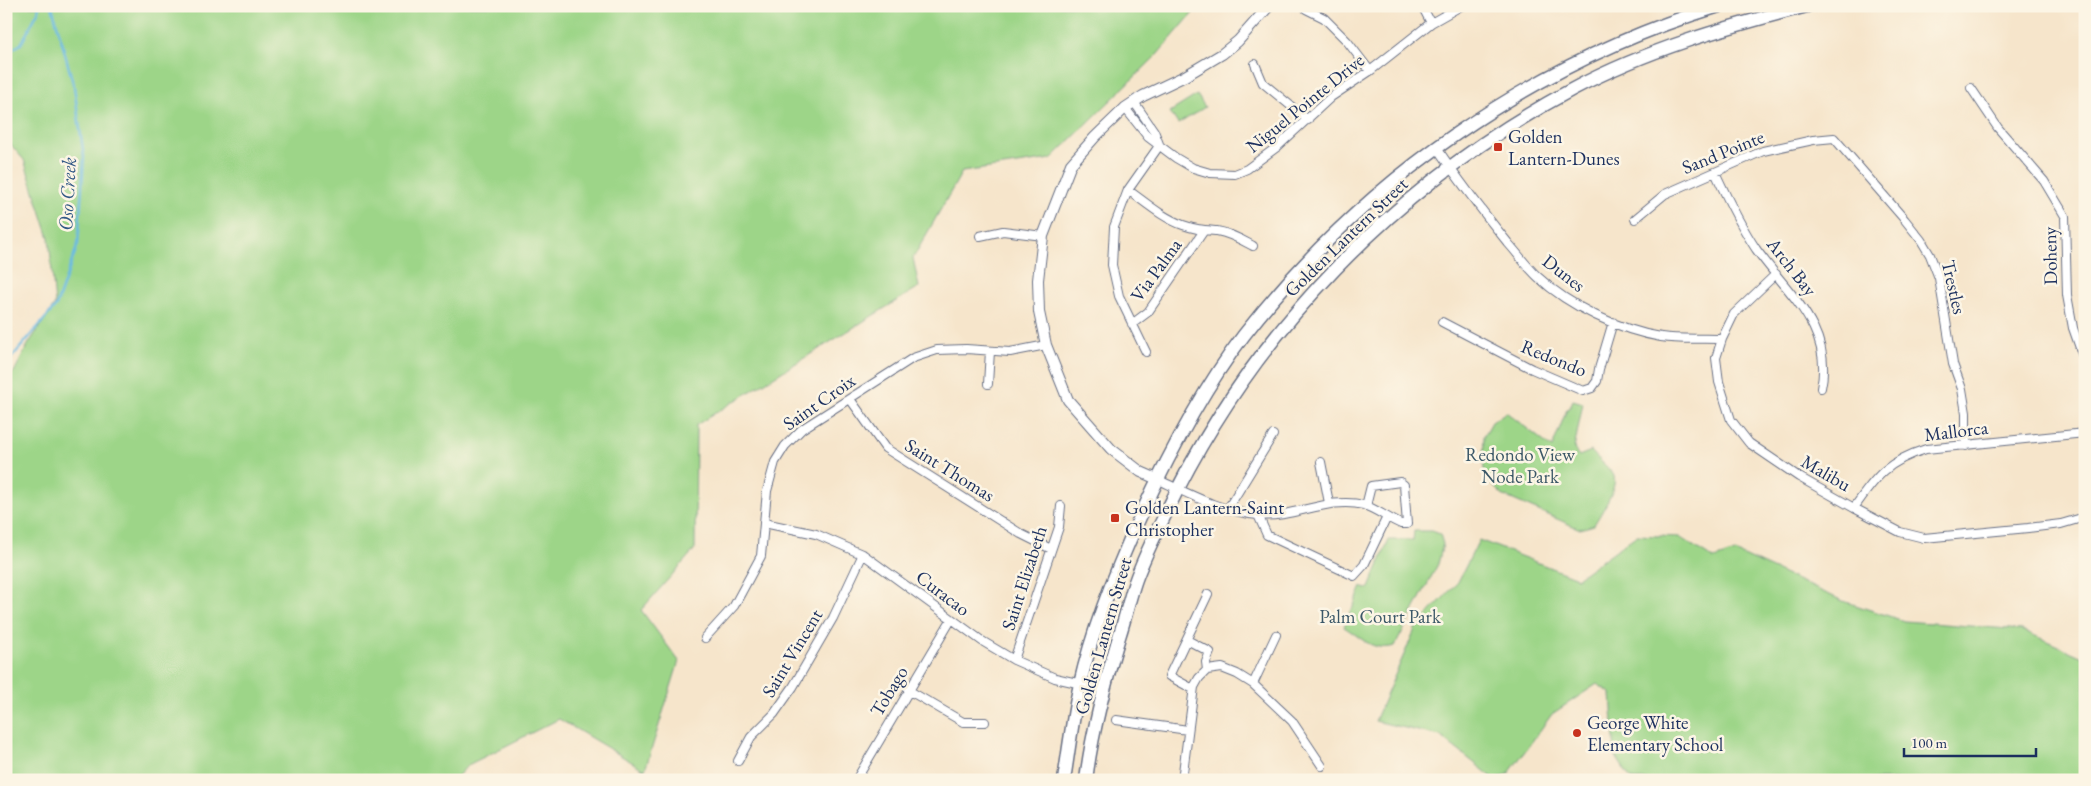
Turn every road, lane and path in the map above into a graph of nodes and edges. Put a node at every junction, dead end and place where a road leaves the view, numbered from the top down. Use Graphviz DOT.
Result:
graph roads {
  1 [pos="1268,6"];
  2 [pos="1422,6"];
  3 [pos="1461,6"];
  4 [pos="1719,6"];
  5 [pos="1807,6"];
  6 [pos="1306,9"];
  7 [pos="1431,22"];
  8 [pos="1255,64"];
  9 [pos="1370,71"];
  10 [pos="1971,88"];
  11 [pos="1134,102"];
  12 [pos="1125,108"];
  13 [pos="1308,120"];
  14 [pos="1834,138"];
  15 [pos="1159,146"];
  16 [pos="1437,148"];
  17 [pos="1450,167"];
  18 [pos="1715,172"];
  19 [pos="1128,190"];
  20 [pos="1635,219"];
  21 [pos="1203,232"];
  22 [pos="980,236"];
  23 [pos="1043,236"];
  24 [pos="1253,246"];
  25 [pos="1776,274"];
  26 [pos="1442,322"];
  27 [pos="1613,322"];
  28 [pos="1132,324"];
  29 [pos="1722,339"];
  30 [pos="1046,345"];
  31 [pos="990,351"];
  32 [pos="1146,352"];
  33 [pos="2085,362"];
  34 [pos="988,384"];
  35 [pos="1820,388"];
  36 [pos="850,399"];
  37 [pos="2085,433"];
  38 [pos="1272,435"];
  39 [pos="1966,446"];
  40 [pos="1321,462"];
  41 [pos="1157,479"];
  42 [pos="1177,488"];
  43 [pos="1329,503"];
  44 [pos="1061,506"];
  45 [pos="1366,506"];
  46 [pos="1854,508"];
  47 [pos="1227,510"];
  48 [pos="1258,515"];
  49 [pos="1386,517"];
  50 [pos="2085,518"];
  51 [pos="764,523"];
  52 [pos="1051,549"];
  53 [pos="863,554"];
  54 [pos="1208,594"];
  55 [pos="951,620"];
  56 [pos="1276,635"];
  57 [pos="705,638"];
  58 [pos="1187,640"];
  59 [pos="1014,660"];
  60 [pos="1207,670"];
  61 [pos="1080,683"];
  62 [pos="1253,684"];
  63 [pos="1193,689"];
  64 [pos="908,690"];
  65 [pos="1104,690"];
  66 [pos="1116,720"];
  67 [pos="985,722"];
  68 [pos="1188,730"];
  69 [pos="738,761"];
  70 [pos="1322,766"];
  71 [pos="856,780"];
  72 [pos="1064,780"];
  73 [pos="1086,780"];
  74 [pos="1182,780"];
  1 -- 11 [label="street"];
  2 -- 7 [label="street"];
  3 -- 7 [label="street, Niguel Pointe Drive"];
  4 -- 16 [label="main road, Golden Lantern Street"];
  5 -- 17 [label="main road, Golden Lantern Street"];
  6 -- 9 [label="street"];
  7 -- 9 [label="street, Niguel Pointe Drive"];
  8 -- 13 [label="street"];
  9 -- 13 [label="street, Niguel Pointe Drive"];
  10 -- 33 [label="street, Doheny"];
  11 -- 12 [label="street"];
  11 -- 15 [label="street"];
  12 -- 15 [label="street, Niguel Pointe Drive"];
  12 -- 23 [label="street"];
  13 -- 15 [label="street, Niguel Pointe Drive"];
  14 -- 18 [label="street, Sand Pointe"];
  14 -- 39 [label="street, Trestles"];
  15 -- 19 [label="street"];
  16 -- 17 [label="street, Dunes"];
  16 -- 41 [label="main road, Golden Lantern Street"];
  17 -- 27 [label="street, Dunes"];
  17 -- 42 [label="main road, Golden Lantern Street"];
  18 -- 20 [label="street, Sand Pointe"];
  18 -- 25 [label="street, Arch Bay"];
  19 -- 21 [label="street"];
  19 -- 28 [label="street"];
  21 -- 24 [label="street"];
  21 -- 28 [label="street, Via Palma"];
  22 -- 23 [label="street"];
  23 -- 30 [label="street"];
  25 -- 29 [label="street, Malibu"];
  25 -- 35 [label="street, Arch Bay"];
  26 -- 27 [label="street, Redondo"];
  27 -- 29 [label="street, Dunes"];
  28 -- 32 [label="street"];
  29 -- 46 [label="street, Malibu"];
  30 -- 31 [label="street, Saint Croix"];
  30 -- 41 [label="street"];
  31 -- 34 [label="street"];
  31 -- 36 [label="street, Saint Croix"];
  36 -- 51 [label="street, Saint Croix"];
  36 -- 52 [label="street, Saint Thomas"];
  37 -- 39 [label="street, Mallorca"];
  38 -- 47 [label="street"];
  39 -- 46 [label="street, Mallorca"];
  40 -- 43 [label="street"];
  41 -- 42 [label="street"];
  41 -- 61 [label="main road, Golden Lantern Street"];
  42 -- 47 [label="street"];
  42 -- 65 [label="main road, Golden Lantern Street"];
  43 -- 45 [label="street"];
  43 -- 48 [label="street"];
  44 -- 52 [label="street, Saint Elizabeth"];
  45 -- 49 [label="street"];
  45 -- 49 [label="street"];
  46 -- 50 [label="street, Malibu"];
  47 -- 48 [label="street"];
  48 -- 49 [label="street"];
  51 -- 53 [label="street, Curacao"];
  51 -- 57 [label="street, Saint Croix"];
  52 -- 59 [label="street, Saint Elizabeth"];
  53 -- 55 [label="street, Curacao"];
  53 -- 69 [label="street, Saint Vincent"];
  54 -- 58 [label="street"];
  55 -- 59 [label="street, Curacao"];
  55 -- 64 [label="street, Tobago"];
  56 -- 62 [label="street"];
  58 -- 60 [label="street"];
  58 -- 63 [label="street"];
  59 -- 61 [label="street, Curacao"];
  60 -- 62 [label="street"];
  60 -- 63 [label="street"];
  61 -- 65 [label="street, Curacao"];
  61 -- 72 [label="main road, Golden Lantern Street"];
  62 -- 70 [label="street"];
  63 -- 68 [label="street"];
  64 -- 67 [label="street"];
  64 -- 71 [label="street, Tobago"];
  65 -- 73 [label="main road, Golden Lantern Street"];
  66 -- 68 [label="street"];
  68 -- 74 [label="street"];
}
